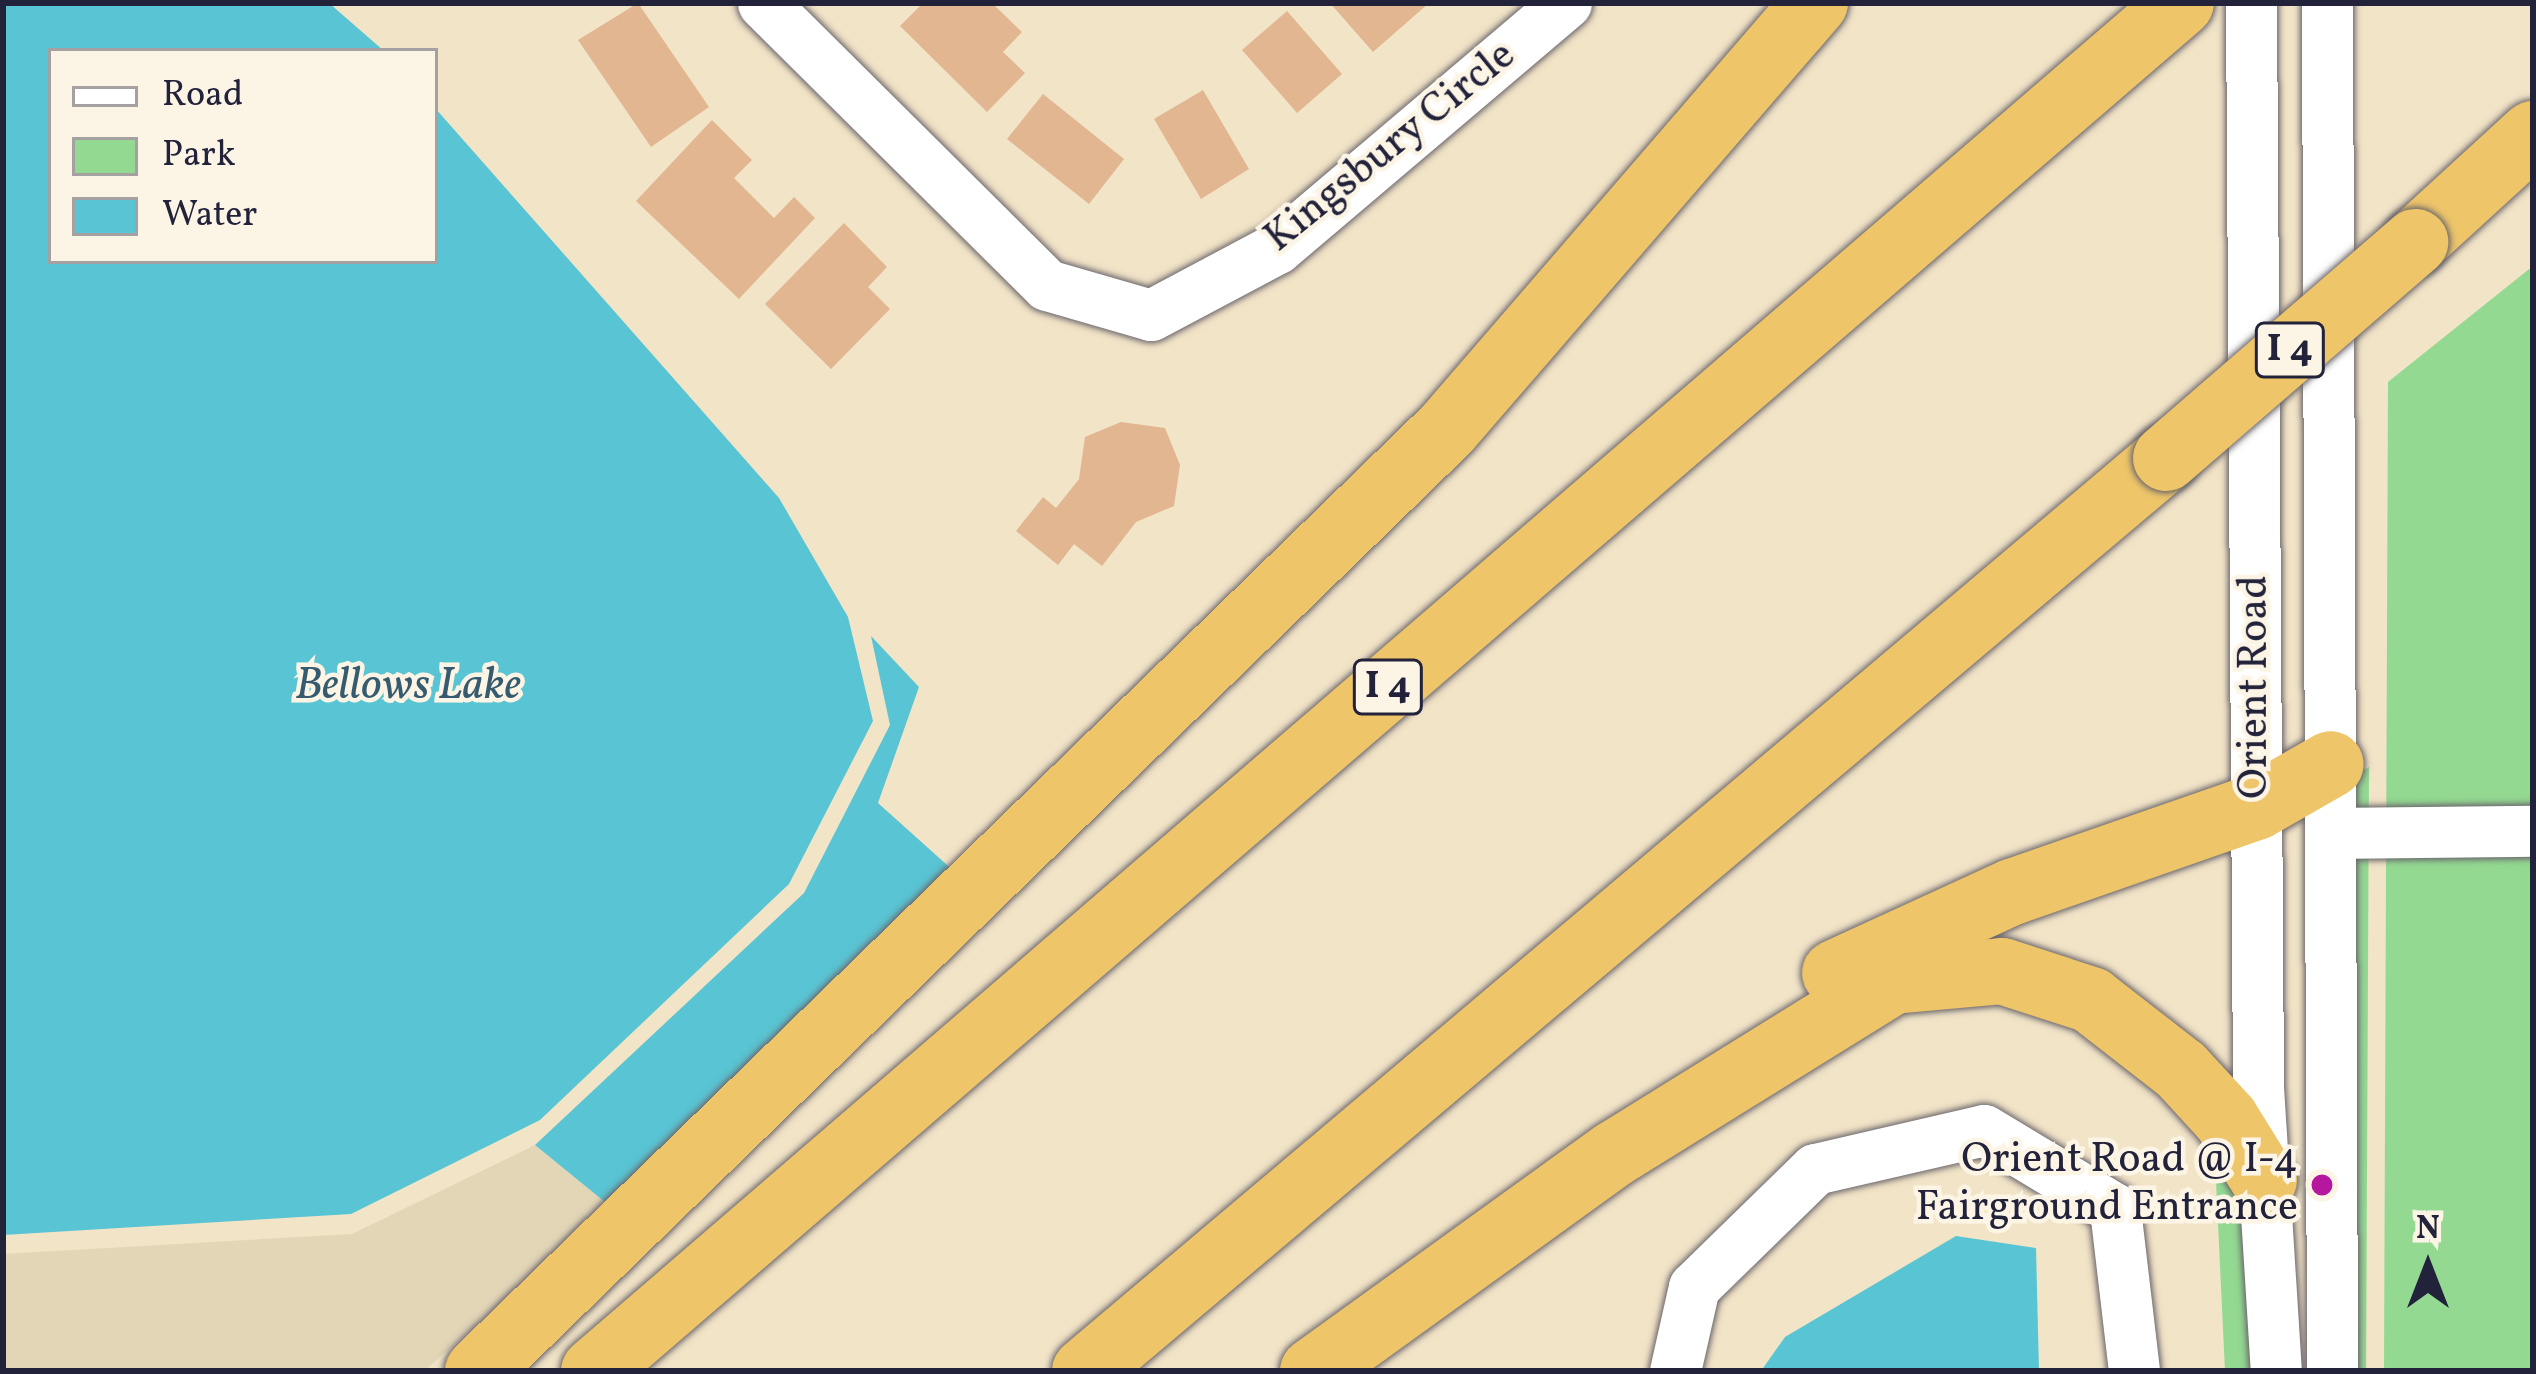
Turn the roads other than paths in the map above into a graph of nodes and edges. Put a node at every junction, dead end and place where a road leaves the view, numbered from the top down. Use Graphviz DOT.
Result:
graph roads {
  1 [pos="763,3"];
  2 [pos="1565,3"];
  3 [pos="1815,3"];
  4 [pos="2181,3"];
  5 [pos="2251,3"];
  6 [pos="2327,3"];
  7 [pos="2533,134"];
  8 [pos="2331,764"];
  9 [pos="2256,807"];
  10 [pos="2533,831"];
  11 [pos="2331,833"];
  12 [pos="1614,1154"];
  13 [pos="2264,1180"];
  14 [pos="478,1371"];
  15 [pos="594,1371"];
  16 [pos="1085,1371"];
  17 [pos="1313,1371"];
  18 [pos="1675,1371"];
  19 [pos="2134,1371"];
  20 [pos="2276,1371"];
  21 [pos="2332,1371"];
  1 -- 2 [label="street, Kingsbury Circle"];
  3 -- 14 [label="highway"];
  4 -- 15 [label="highway, I 4"];
  5 -- 9 [label="street, Orient Road"];
  6 -- 8 [label="street, Orient Road"];
  7 -- 16 [label="highway, I 4, bridge"];
  8 -- 9 [label="highway"];
  8 -- 11 [label="street, Orient Road"];
  9 -- 12 [label="highway"];
  9 -- 13 [label="street, Orient Road"];
  10 -- 11 [label="street"];
  11 -- 21 [label="street, Orient Road"];
  12 -- 13 [label="highway"];
  12 -- 17 [label="highway"];
  13 -- 20 [label="street, Orient Road"];
  18 -- 19 [label="street"];
}
